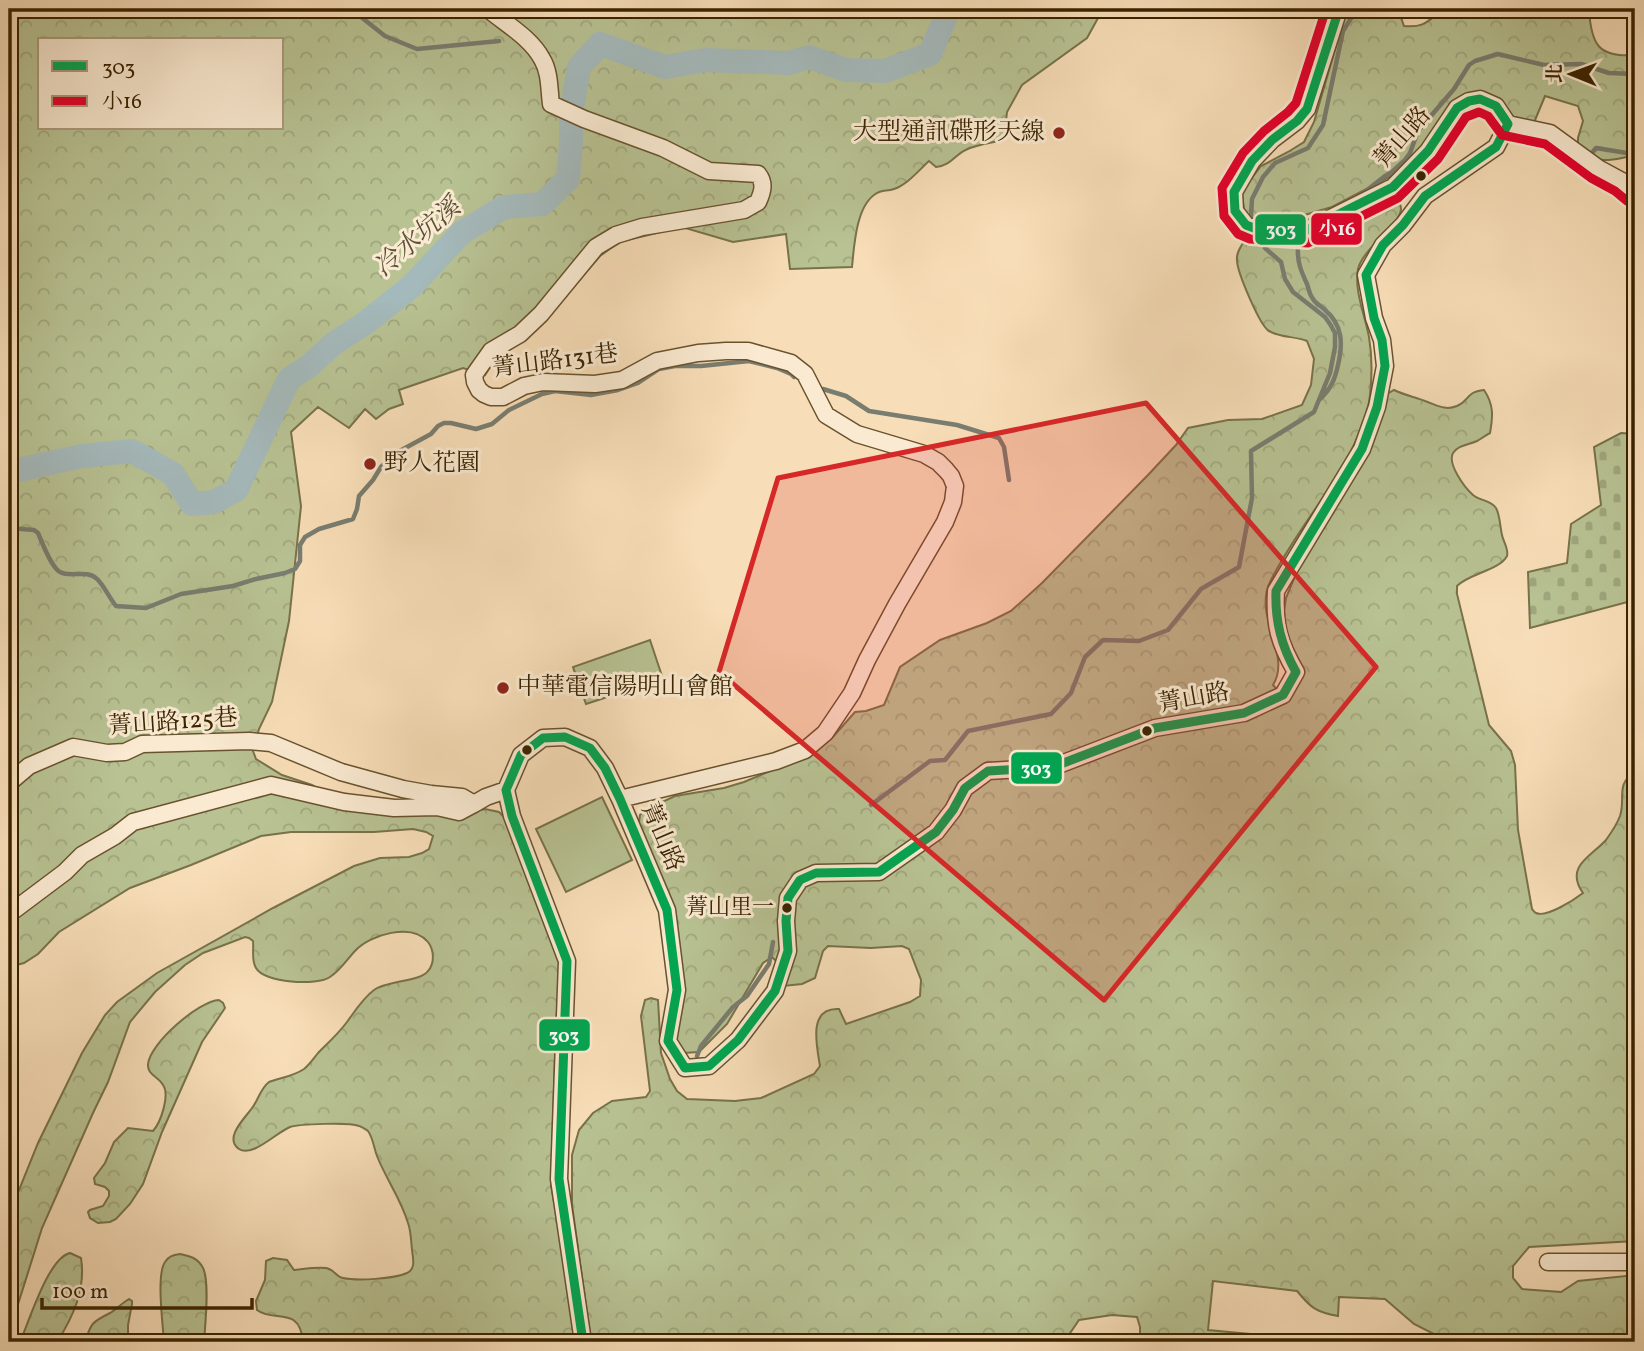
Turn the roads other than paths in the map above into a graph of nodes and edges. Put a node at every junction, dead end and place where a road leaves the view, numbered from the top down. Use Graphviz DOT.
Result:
graph roads {
  1 [pos="488,9"];
  2 [pos="1339,9"];
  3 [pos="1508,124"];
  4 [pos="1635,192"];
  5 [pos="9,783"];
  6 [pos="506,790"];
  7 [pos="620,799"];
  8 [pos="474,804"];
  9 [pos="9,914"];
  10 [pos="1548,1262"];
  11 [pos="1635,1262"];
  12 [pos="583,1342"];
  1 -- 7 [label="street, 菁山路131巷"];
  2 -- 3 [label="street, 菁山路"];
  3 -- 4 [label="street"];
  3 -- 7 [label="street, 菁山路"];
  5 -- 8 [label="street, 菁山路125巷"];
  6 -- 7 [label="street, 菁山路"];
  6 -- 8 [label="street"];
  6 -- 12 [label="street"];
  8 -- 9 [label="street"];
  10 -- 11 [label="street"];
}
